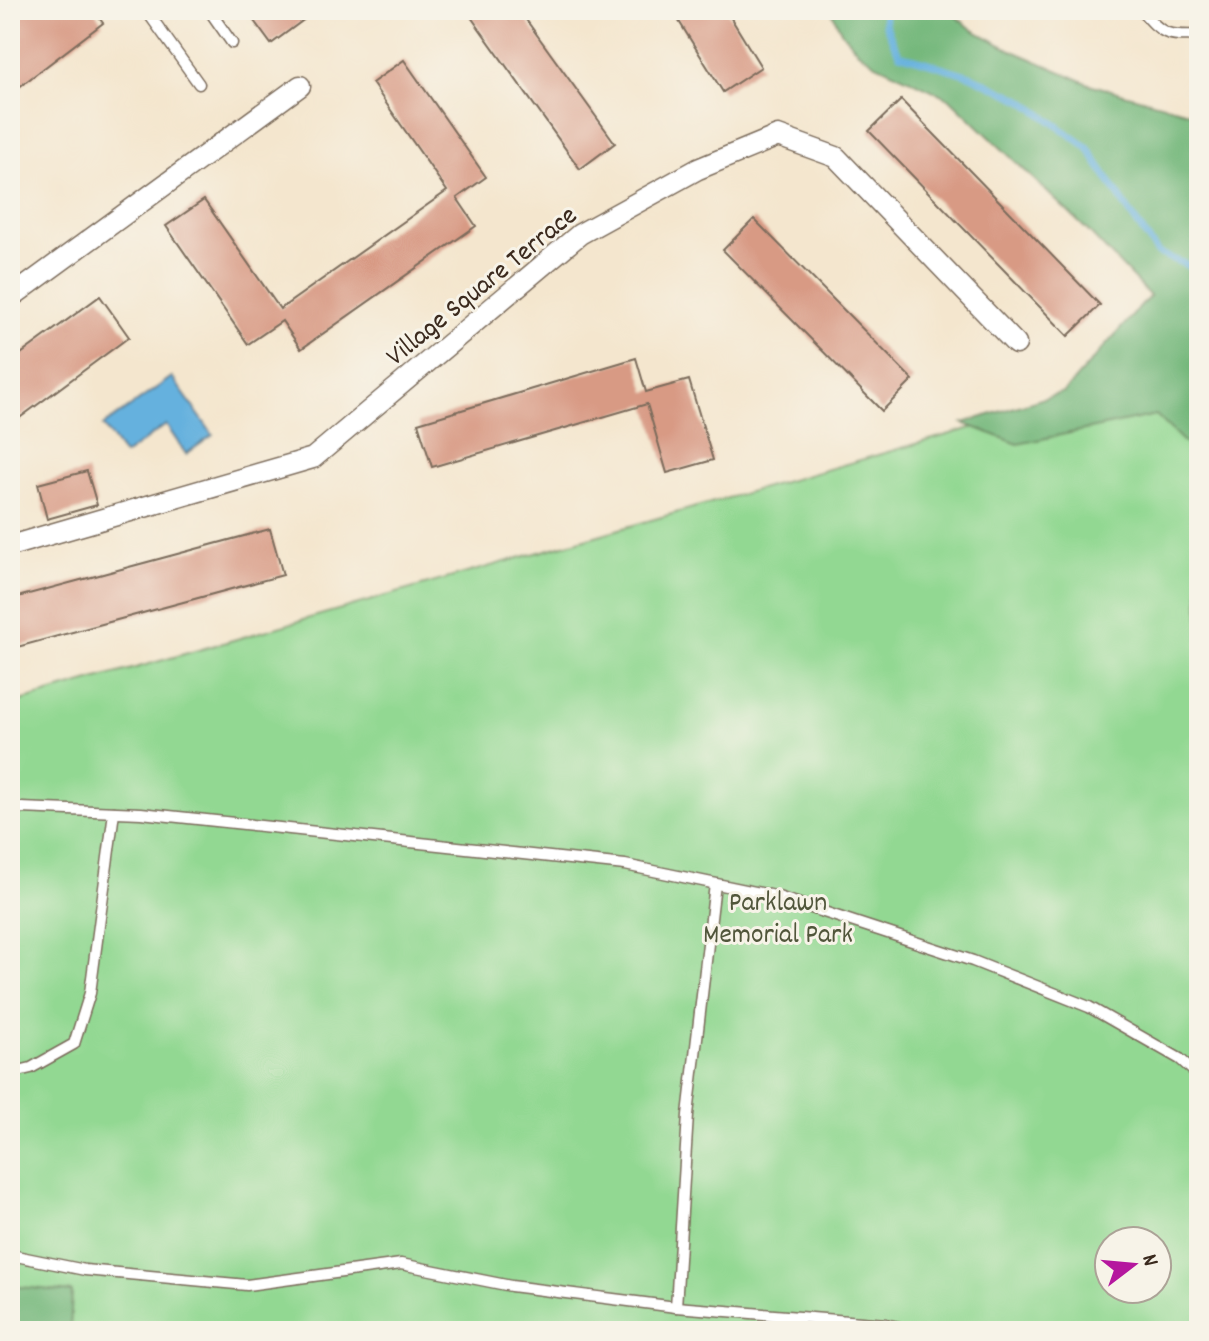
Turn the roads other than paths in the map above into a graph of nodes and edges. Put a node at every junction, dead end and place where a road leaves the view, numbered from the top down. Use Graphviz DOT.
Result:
graph roads {
  1 [pos="146,10"];
  2 [pos="209,10"];
  3 [pos="1141,10"];
  4 [pos="1199,35"];
  5 [pos="232,43"];
  6 [pos="199,84"];
  7 [pos="300,86"];
  8 [pos="10,298"];
  9 [pos="1016,344"];
  10 [pos="10,546"];
  11 [pos="10,811"];
  12 [pos="114,812"];
  13 [pos="715,884"];
  14 [pos="10,1073"];
  15 [pos="1199,1076"];
  16 [pos="10,1253"];
  17 [pos="676,1307"];
  18 [pos="916,1331"];
  1 -- 6 [label="lane"];
  2 -- 5 [label="lane"];
  3 -- 4 [label="lane"];
  7 -- 8 [label="street"];
  9 -- 10 [label="street, Village Square Terrace"];
  11 -- 12 [label="lane"];
  12 -- 13 [label="lane"];
  12 -- 14 [label="lane"];
  13 -- 15 [label="lane"];
  13 -- 17 [label="lane"];
  16 -- 17 [label="lane"];
  17 -- 18 [label="lane"];
}
